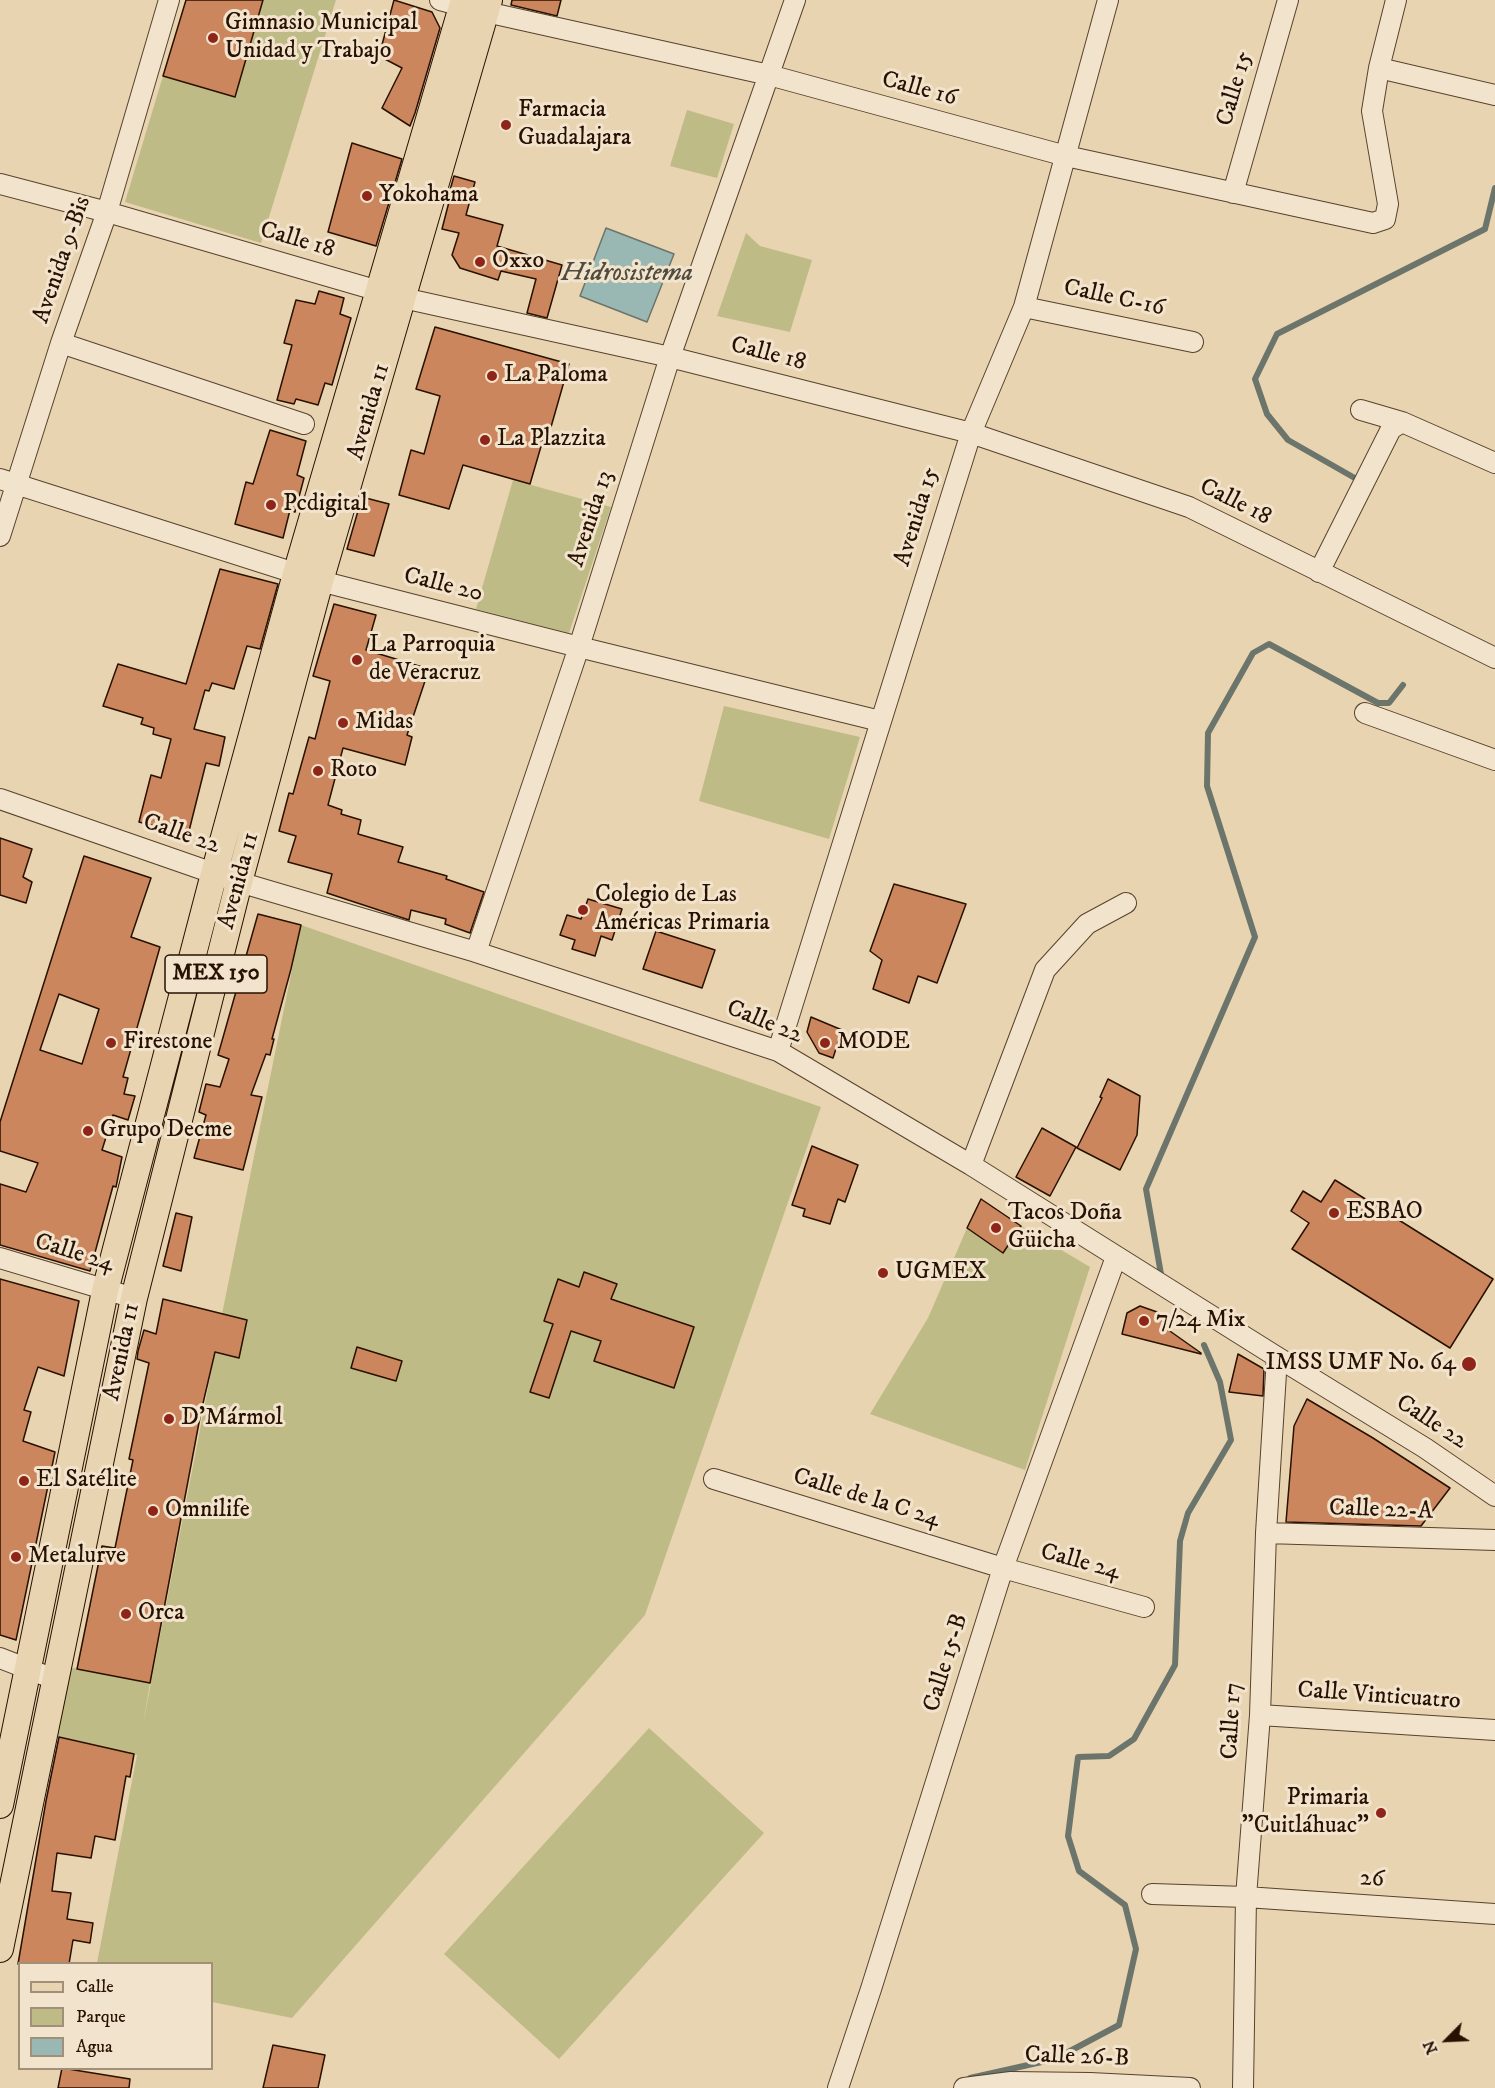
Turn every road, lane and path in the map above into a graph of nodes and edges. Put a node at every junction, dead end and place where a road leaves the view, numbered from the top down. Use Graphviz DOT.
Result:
graph roads {
  1 [pos="170,0"];
  2 [pos="795,0"];
  3 [pos="1108,0"];
  4 [pos="1288,0"];
  5 [pos="1396,0"];
  6 [pos="468,4"];
  7 [pos="1379,68"];
  8 [pos="769,75"];
  9 [pos="1495,94"];
  10 [pos="1066,156"];
  11 [pos="0,184"];
  12 [pos="1233,193"];
  13 [pos="107,212"];
  14 [pos="392,295"];
  15 [pos="1024,307"];
  16 [pos="1193,342"];
  17 [pos="61,343"];
  18 [pos="670,357"];
  19 [pos="1361,410"];
  20 [pos="1402,422"];
  21 [pos="304,424"];
  22 [pos="971,433"];
  23 [pos="1495,463"];
  24 [pos="8,482"];
  25 [pos="0,536"];
  26 [pos="1319,572"];
  27 [pos="308,577"];
  28 [pos="579,647"];
  29 [pos="1495,658"];
  30 [pos="1365,713"];
  31 [pos="880,721"];
  32 [pos="1495,760"];
  33 [pos="256,776"];
  34 [pos="0,799"];
  35 [pos="214,874"];
  36 [pos="239,882"];
  37 [pos="1126,903"];
  38 [pos="476,952"];
  39 [pos="778,1051"];
  40 [pos="165,1064"];
  41 [pos="191,1073"];
  42 [pos="971,1165"];
  43 [pos="0,1257"];
  44 [pos="1116,1257"];
  45 [pos="105,1291"];
  46 [pos="134,1298"];
  47 [pos="1277,1357"];
  48 [pos="714,1479"];
  49 [pos="1495,1496"];
  50 [pos="1266,1533"];
  51 [pos="54,1538"];
  52 [pos="1495,1540"];
  53 [pos="83,1546"];
  54 [pos="1003,1568"];
  55 [pos="1144,1607"];
  56 [pos="0,1658"];
  57 [pos="27,1668"];
  58 [pos="54,1679"];
  59 [pos="1260,1715"];
  60 [pos="1495,1730"];
  61 [pos="2,1796"];
  62 [pos="32,1796"];
  63 [pos="1152,1894"];
  64 [pos="1246,1897"];
  65 [pos="1495,1914"];
  66 [pos="1,1935"];
  67 [pos="838,2088"];
  68 [pos="964,2088"];
  69 [pos="1190,2088"];
  70 [pos="1243,2088"];
  1 -- 13 [label="street, Avenida 9-Bis"];
  2 -- 8 [label="street, Avenida 13"];
  3 -- 10 [label="street, Avenida 15"];
  4 -- 12 [label="street, Calle 15"];
  5 -- 7 [label="street"];
  6 -- 8 [label="street, Calle 16"];
  6 -- 14 [label="main road, Avenida 11 / MEX 150"];
  7 -- 9 [label="street"];
  7 -- 12 [label="street, Calle 16"];
  8 -- 10 [label="street, Calle 16"];
  8 -- 18 [label="street, Avenida 13"];
  10 -- 12 [label="street, Calle 16"];
  10 -- 15 [label="street, Avenida 15"];
  11 -- 13 [label="street, Calle 18"];
  13 -- 14 [label="street, Calle 18"];
  13 -- 17 [label="street, Avenida 9-Bis"];
  14 -- 18 [label="street, Calle 18"];
  14 -- 27 [label="main road, Avenida 11 / MEX 150"];
  15 -- 16 [label="street, Calle C-16"];
  15 -- 22 [label="street, Avenida 15"];
  17 -- 21 [label="street"];
  17 -- 24 [label="street, Avenida 9-Bis"];
  18 -- 22 [label="street, Calle 18"];
  18 -- 28 [label="street, Avenida 13"];
  19 -- 20 [label="street"];
  20 -- 23 [label="street"];
  20 -- 26 [label="street"];
  22 -- 26 [label="street, Calle 18"];
  22 -- 31 [label="street, Avenida 15"];
  24 -- 25 [label="street, Avenida 9-Bis"];
  24 -- 27 [label="street, Calle 20"];
  26 -- 29 [label="street, Calle 18"];
  27 -- 28 [label="street, Calle 20"];
  27 -- 33 [label="main road, Avenida 11 / MEX 150"];
  28 -- 31 [label="street, Calle 20"];
  28 -- 38 [label="street, Avenida 13"];
  30 -- 32 [label="street"];
  31 -- 39 [label="street, Avenida 15"];
  33 -- 35 [label="main road, Avenida 11 / MEX 150"];
  33 -- 36 [label="main road, Avenida 11 / MEX 150"];
  34 -- 35 [label="street, Calle 22"];
  35 -- 36 [label="street, Calle 22"];
  35 -- 40 [label="main road, Avenida 11 / MEX 150"];
  36 -- 38 [label="street, Calle 22"];
  36 -- 41 [label="main road, Avenida 11 / MEX 150"];
  37 -- 42 [label="street"];
  38 -- 39 [label="street, Calle 22"];
  39 -- 42 [label="street, Calle 22"];
  40 -- 41 [label="main road"];
  40 -- 45 [label="main road, Avenida 11 / MEX 150"];
  41 -- 46 [label="main road, Avenida 11 / MEX 150"];
  42 -- 44 [label="street, Calle 22"];
  43 -- 45 [label="street, Calle 24"];
  44 -- 47 [label="street, Calle 22"];
  44 -- 54 [label="street, Calle 15-B"];
  45 -- 46 [label="street, Calle 24"];
  45 -- 51 [label="main road, Avenida 11 / MEX 150"];
  46 -- 53 [label="main road, Avenida 11 / MEX 150"];
  47 -- 49 [label="street, Calle 22"];
  47 -- 50 [label="street, Calle 17"];
  48 -- 54 [label="street, Calle de la C 24"];
  50 -- 52 [label="street, Calle 22-A"];
  50 -- 59 [label="street, Calle 17"];
  51 -- 53 [label="main road"];
  51 -- 57 [label="main road, Avenida 11 / MEX 150"];
  53 -- 58 [label="main road, Avenida 11 / MEX 150"];
  54 -- 55 [label="street, Calle 24"];
  54 -- 67 [label="street, Calle 15-B"];
  56 -- 57 [label="street"];
  57 -- 58 [label="street"];
  57 -- 61 [label="main road, Avenida 11 / MEX 150"];
  58 -- 62 [label="main road, Avenida 11 / MEX 150"];
  59 -- 60 [label="street, Calle Vinticuatro"];
  59 -- 64 [label="street, Calle 17"];
  61 -- 62 [label="main road"];
  62 -- 66 [label="main road, Avenida 11 / MEX 150"];
  63 -- 64 [label="street, 26"];
  64 -- 65 [label="street, 26"];
  64 -- 70 [label="street, Calle 17"];
  68 -- 69 [label="street, Calle 26-B"];
}
